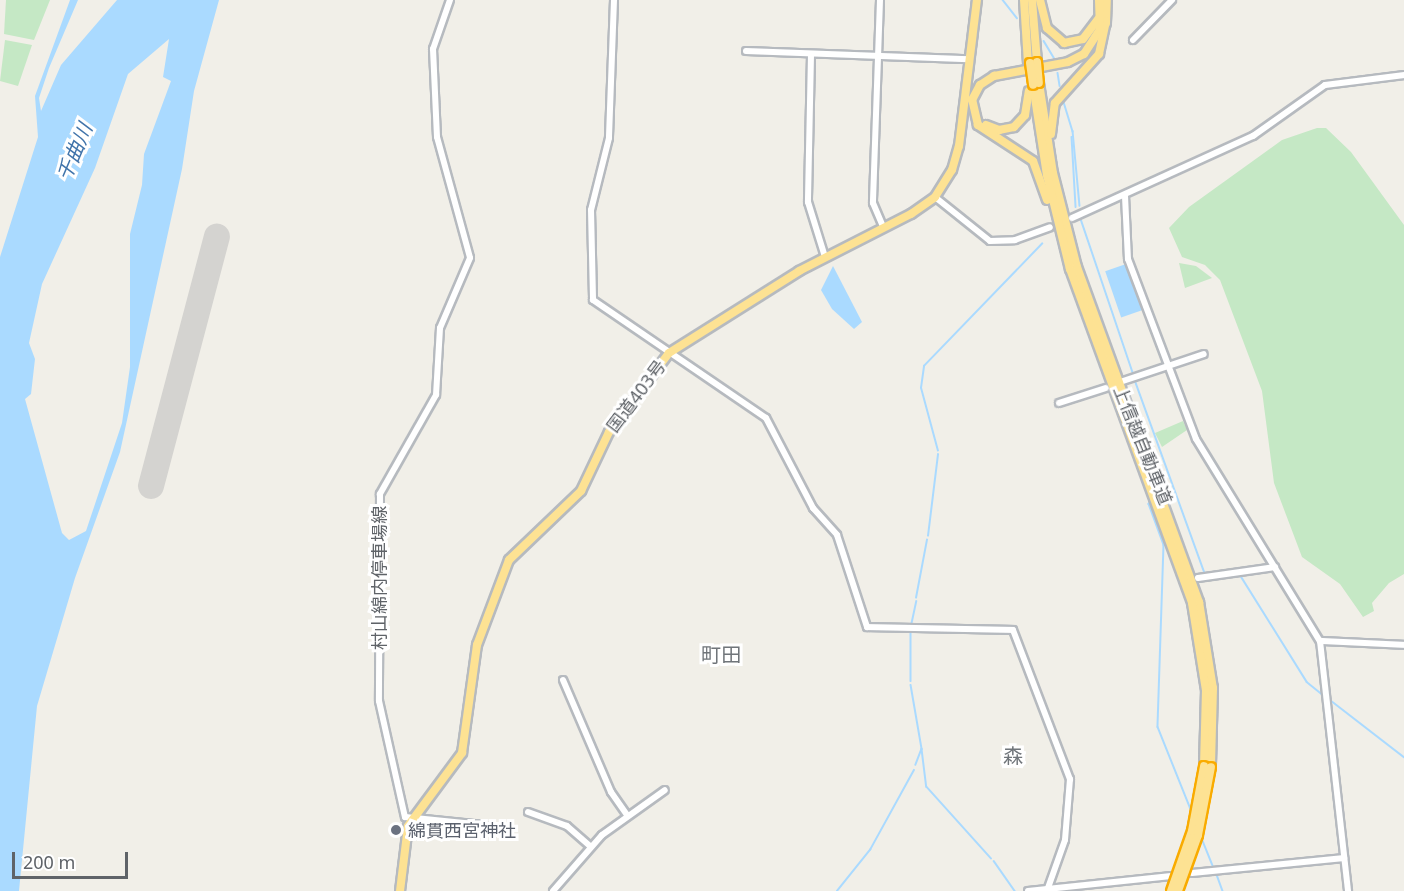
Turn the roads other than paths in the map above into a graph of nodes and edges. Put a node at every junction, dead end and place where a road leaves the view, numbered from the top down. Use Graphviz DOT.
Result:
graph roads {
  1 [pos="450,0"];
  2 [pos="614,0"];
  3 [pos="880,0"];
  4 [pos="977,0"];
  5 [pos="1025,0"];
  6 [pos="1032,0"];
  7 [pos="1040,0"];
  8 [pos="1099,0"];
  9 [pos="1107,0"];
  10 [pos="1172,0"];
  11 [pos="1107,21"];
  12 [pos="1133,40"];
  13 [pos="746,51"];
  14 [pos="811,55"];
  15 [pos="878,57"];
  16 [pos="969,59"];
  17 [pos="1032,63"];
  18 [pos="1404,75"];
  19 [pos="1034,84"];
  20 [pos="935,196"];
  21 [pos="1125,196"];
  22 [pos="1072,218"];
  23 [pos="883,227"];
  24 [pos="1050,227"];
  25 [pos="1068,236"];
  26 [pos="825,256"];
  27 [pos="1070,269"];
  28 [pos="669,353"];
  29 [pos="1204,354"];
  30 [pos="1165,367"];
  31 [pos="1123,381"];
  32 [pos="1106,388"];
  33 [pos="1059,403"];
  34 [pos="1275,567"];
  35 [pos="1198,578"];
  36 [pos="1320,641"];
  37 [pos="1404,645"];
  38 [pos="563,680"];
  39 [pos="1208,766"];
  40 [pos="665,790"];
  41 [pos="528,812"];
  42 [pos="627,815"];
  43 [pos="413,818"];
  44 [pos="484,825"];
  45 [pos="590,846"];
  46 [pos="1344,858"];
  47 [pos="1192,873"];
  48 [pos="1171,876"];
  49 [pos="1051,889"];
  50 [pos="400,891"];
  51 [pos="553,891"];
  52 [pos="1028,891"];
  53 [pos="1171,891"];
  54 [pos="1178,891"];
  55 [pos="1348,891"];
  1 -- 43 [label="street, 村山綿内停車場線"];
  2 -- 28 [label="street"];
  3 -- 15 [label="street"];
  4 -- 16 [label="highway, 国道403号"];
  5 -- 17 [label="highway"];
  6 -- 17 [label="highway"];
  7 -- 8 [label="highway"];
  8 -- 27 [label="highway"];
  9 -- 11 [label="highway"];
  10 -- 12 [label="street"];
  11 -- 19 [label="highway"];
  11 -- 25 [label="highway"];
  13 -- 14 [label="street"];
  14 -- 15 [label="street"];
  14 -- 26 [label="street"];
  15 -- 16 [label="street"];
  15 -- 23 [label="street"];
  16 -- 20 [label="highway, 国道403号"];
  17 -- 19 [label="highway, bridge"];
  18 -- 21 [label="street"];
  19 -- 25 [label="highway, 上信越自動車道"];
  19 -- 27 [label="highway, 上信越自動車道"];
  20 -- 23 [label="highway, 国道403号"];
  20 -- 24 [label="street"];
  21 -- 22 [label="street"];
  21 -- 30 [label="street"];
  23 -- 26 [label="highway, 国道403号"];
  25 -- 39 [label="highway, 上信越自動車道"];
  26 -- 28 [label="highway, 国道403号"];
  27 -- 39 [label="highway, 上信越自動車道"];
  28 -- 43 [label="highway, 国道403号"];
  28 -- 49 [label="street"];
  29 -- 30 [label="street"];
  30 -- 31 [label="street"];
  30 -- 34 [label="street"];
  32 -- 33 [label="street"];
  34 -- 35 [label="street"];
  34 -- 36 [label="street"];
  36 -- 37 [label="street"];
  36 -- 46 [label="street"];
  38 -- 42 [label="street"];
  39 -- 53 [label="highway, 上信越自動車道, bridge"];
  39 -- 54 [label="highway, 上信越自動車道, bridge"];
  40 -- 42 [label="street"];
  41 -- 45 [label="street"];
  42 -- 45 [label="street"];
  43 -- 44 [label="street"];
  43 -- 50 [label="highway, 国道403号"];
  45 -- 51 [label="street"];
  46 -- 47 [label="street"];
  46 -- 55 [label="street"];
  48 -- 49 [label="street"];
  49 -- 52 [label="street"];
}
